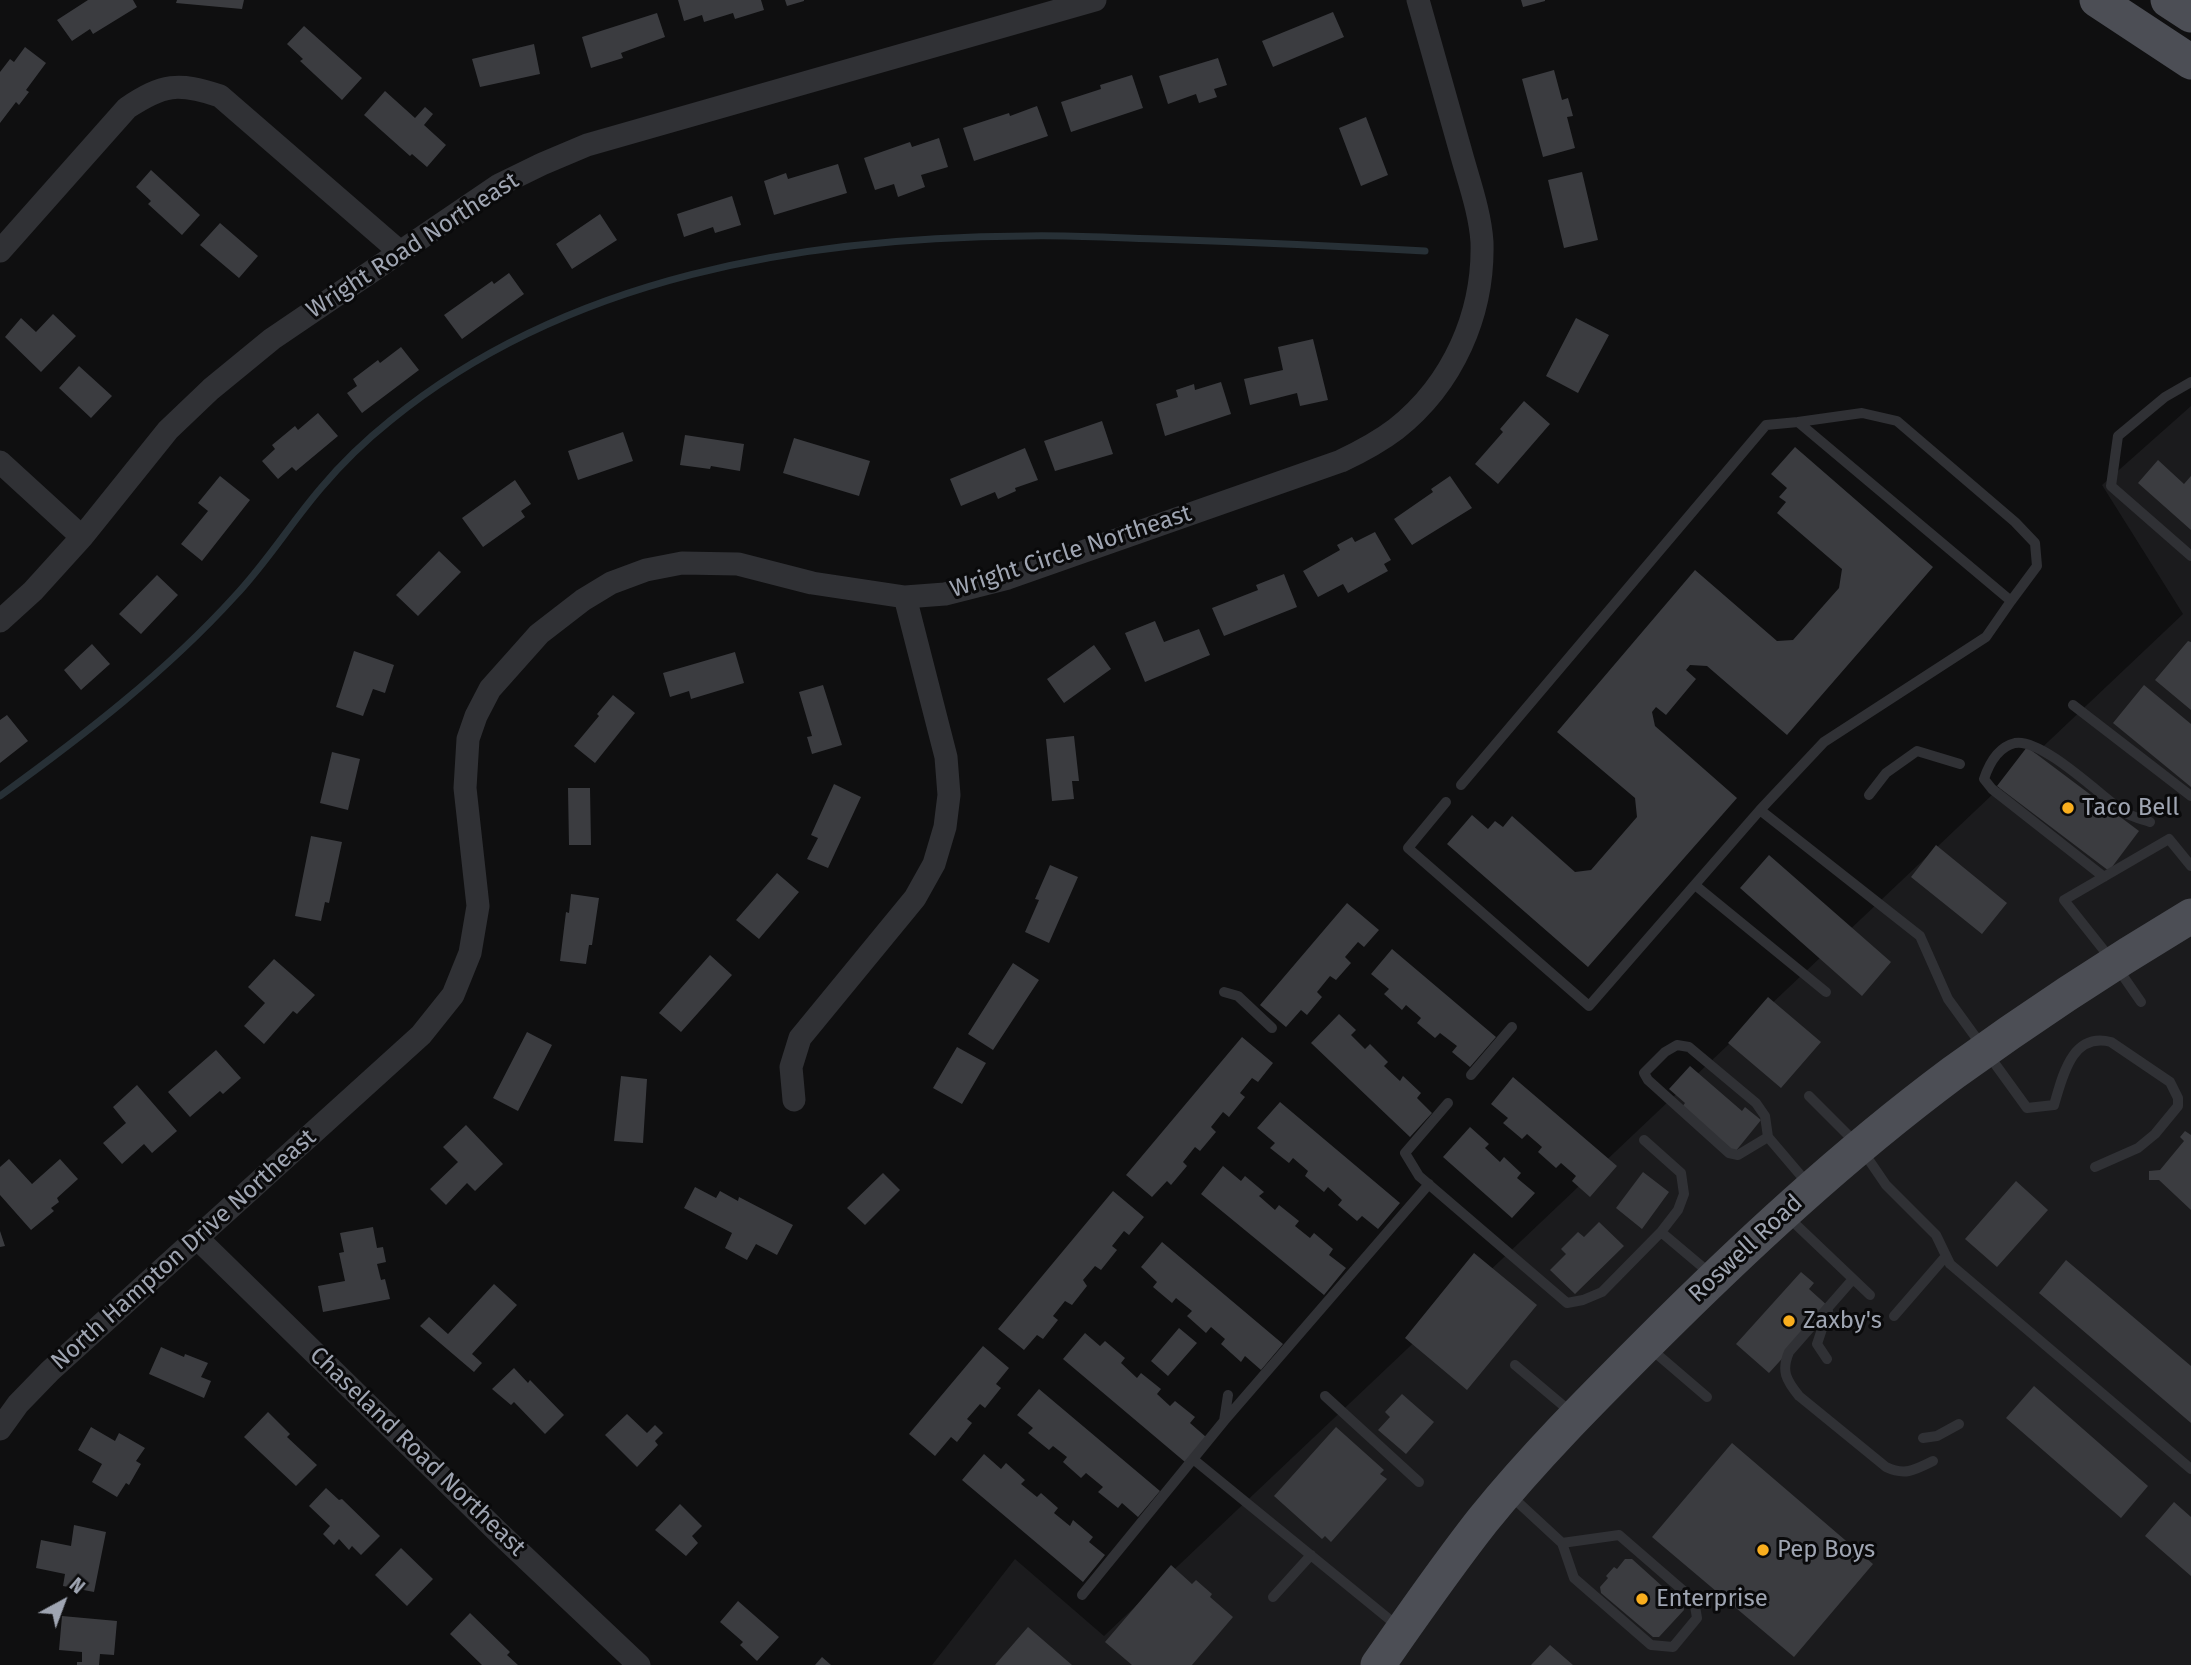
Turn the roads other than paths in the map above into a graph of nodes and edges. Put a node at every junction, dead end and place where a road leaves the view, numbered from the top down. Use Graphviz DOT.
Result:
graph roads {
  1 [pos="1095,0"];
  2 [pos="1418,0"];
  3 [pos="2097,0"];
  4 [pos="2191,62"];
  5 [pos="0,251"];
  6 [pos="400,252"];
  7 [pos="2191,382"];
  8 [pos="1798,422"];
  9 [pos="0,462"];
  10 [pos="82,537"];
  11 [pos="2191,556"];
  12 [pos="905,597"];
  13 [pos="2011,601"];
  14 [pos="0,621"];
  15 [pos="2073,705"];
  16 [pos="1960,764"];
  17 [pos="1461,785"];
  18 [pos="1869,794"];
  19 [pos="2191,796"];
  20 [pos="1446,803"];
  21 [pos="1760,810"];
  22 [pos="2150,822"];
  23 [pos="2191,866"];
  24 [pos="2104,877"];
  25 [pos="1695,885"];
  26 [pos="2191,916"];
  27 [pos="2114,963"];
  28 [pos="1224,992"];
  29 [pos="1826,992"];
  30 [pos="2141,1002"];
  31 [pos="1512,1027"];
  32 [pos="1272,1028"];
  33 [pos="1984,1051"];
  34 [pos="1471,1075"];
  35 [pos="375,1077"];
  36 [pos="1808,1096"];
  37 [pos="794,1100"];
  38 [pos="1448,1103"];
  39 [pos="1768,1137"];
  40 [pos="1644,1140"];
  41 [pos="1860,1147"];
  42 [pos="2095,1167"];
  43 [pos="1429,1184"];
  44 [pos="1812,1188"];
  45 [pos="1784,1213"];
  46 [pos="1661,1232"];
  47 [pos="197,1238"];
  48 [pos="1946,1256"];
  49 [pos="1714,1277"];
  50 [pos="1853,1279"];
  51 [pos="1870,1295"];
  52 [pos="1830,1305"];
  53 [pos="1894,1316"];
  54 [pos="1646,1345"];
  55 [pos="1827,1359"];
  56 [pos="1515,1365"];
  57 [pos="1228,1395"];
  58 [pos="1325,1396"];
  59 [pos="1707,1397"];
  60 [pos="1575,1416"];
  61 [pos="1224,1421"];
  62 [pos="1959,1424"];
  63 [pos="0,1429"];
  64 [pos="1923,1438"];
  65 [pos="1194,1459"];
  66 [pos="1933,1461"];
  67 [pos="2191,1469"];
  68 [pos="1419,1482"];
  69 [pos="1507,1492"];
  70 [pos="1563,1543"];
  71 [pos="1311,1555"];
  72 [pos="1082,1595"];
  73 [pos="1273,1597"];
  74 [pos="1402,1630"];
  75 [pos="639,1665"];
  76 [pos="1378,1665"];
  1 -- 6 [label="street, Wright Road Northeast"];
  2 -- 12 [label="street, Wright Circle Northeast"];
  3 -- 4 [label="main road"];
  5 -- 6 [label="street"];
  6 -- 10 [label="street, Wright Road Northeast"];
  7 -- 11 [label="lane"];
  8 -- 13 [label="lane"];
  8 -- 13 [label="lane"];
  8 -- 17 [label="lane"];
  9 -- 10 [label="street"];
  10 -- 14 [label="street, Wright Road Northeast"];
  12 -- 35 [label="street, Wright Circle Northeast"];
  12 -- 37 [label="street"];
  13 -- 21 [label="lane"];
  15 -- 19 [label="lane"];
  16 -- 18 [label="lane"];
  20 -- 25 [label="lane"];
  21 -- 25 [label="lane"];
  21 -- 33 [label="lane"];
  22 -- 24 [label="lane"];
  23 -- 24 [label="lane"];
  24 -- 27 [label="lane"];
  25 -- 29 [label="lane"];
  26 -- 27 [label="main road, Roswell Road"];
  27 -- 30 [label="lane"];
  27 -- 33 [label="main road, Roswell Road"];
  28 -- 32 [label="lane"];
  31 -- 34 [label="lane"];
  33 -- 41 [label="main road, Roswell Road"];
  33 -- 42 [label="lane"];
  35 -- 47 [label="street, North Hampton Drive Northeast"];
  36 -- 41 [label="lane"];
  38 -- 43 [label="lane"];
  39 -- 39 [label="lane"];
  39 -- 44 [label="lane"];
  40 -- 46 [label="lane"];
  41 -- 44 [label="main road, Roswell Road"];
  41 -- 48 [label="lane"];
  43 -- 46 [label="lane"];
  43 -- 61 [label="lane"];
  44 -- 45 [label="main road, Roswell Road"];
  45 -- 49 [label="main road, Roswell Road"];
  45 -- 50 [label="lane"];
  46 -- 49 [label="lane"];
  47 -- 63 [label="street, North Hampton Drive Northeast"];
  47 -- 75 [label="street, Chaseland Road Northeast"];
  48 -- 53 [label="lane"];
  48 -- 67 [label="lane"];
  49 -- 54 [label="main road, Roswell Road"];
  50 -- 51 [label="lane"];
  50 -- 52 [label="lane"];
  52 -- 55 [label="lane"];
  52 -- 66 [label="lane"];
  54 -- 59 [label="lane"];
  54 -- 60 [label="main road, Roswell Road"];
  56 -- 60 [label="lane"];
  57 -- 61 [label="lane"];
  58 -- 68 [label="lane"];
  60 -- 69 [label="main road, Roswell Road"];
  61 -- 65 [label="lane"];
  62 -- 64 [label="lane"];
  65 -- 71 [label="lane"];
  65 -- 72 [label="lane"];
  69 -- 70 [label="lane"];
  69 -- 74 [label="main road, Roswell Road"];
  70 -- 70 [label="lane"];
  71 -- 73 [label="lane"];
  71 -- 74 [label="lane"];
  74 -- 76 [label="main road, Roswell Road"];
}
